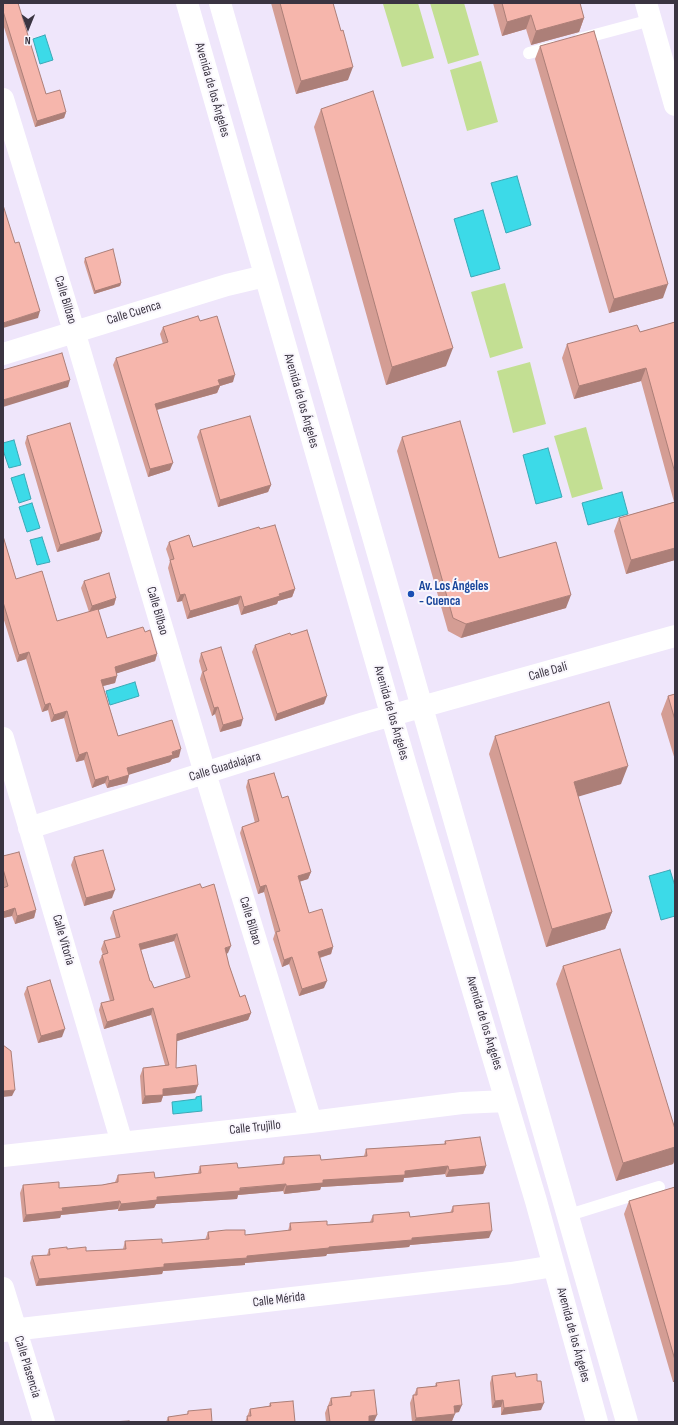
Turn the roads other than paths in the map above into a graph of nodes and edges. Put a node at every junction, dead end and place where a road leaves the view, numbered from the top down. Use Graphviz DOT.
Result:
graph roads {
  1 [pos="187,3"];
  2 [pos="220,3"];
  3 [pos="648,12"];
  4 [pos="529,53"];
  5 [pos="3,99"];
  6 [pos="675,105"];
  7 [pos="265,276"];
  8 [pos="74,331"];
  9 [pos="3,354"];
  10 [pos="675,636"];
  11 [pos="422,707"];
  12 [pos="392,715"];
  13 [pos="3,738"];
  14 [pos="205,773"];
  15 [pos="29,828"];
  16 [pos="506,1100"];
  17 [pos="311,1122"];
  18 [pos="122,1143"];
  19 [pos="3,1156"];
  20 [pos="659,1187"];
  21 [pos="569,1215"];
  22 [pos="554,1266"];
  23 [pos="3,1288"];
  24 [pos="9,1331"];
  25 [pos="44,1422"];
  26 [pos="596,1422"];
  27 [pos="627,1422"];
  1 -- 7 [label="street, Avenida de los Ángeles"];
  2 -- 11 [label="street"];
  3 -- 4 [label="lane"];
  3 -- 6 [label="street"];
  5 -- 8 [label="street, Calle Bilbao"];
  7 -- 8 [label="street, Calle Cuenca"];
  7 -- 12 [label="street, Avenida de los Ángeles"];
  8 -- 9 [label="street, Calle Cuenca"];
  8 -- 14 [label="street, Calle Bilbao"];
  10 -- 11 [label="street, Calle Dalí"];
  11 -- 12 [label="street, Calle Guadalajara"];
  11 -- 21 [label="street"];
  12 -- 14 [label="street, Calle Guadalajara"];
  12 -- 16 [label="street, Avenida de los Ángeles"];
  13 -- 15 [label="street, Calle Vitoria"];
  14 -- 15 [label="street, Calle Guadalajara"];
  14 -- 17 [label="street, Calle Bilbao"];
  15 -- 18 [label="street, Calle Vitoria"];
  16 -- 17 [label="street, Calle Trujillo"];
  16 -- 22 [label="street, Avenida de los Ángeles"];
  17 -- 18 [label="street, Calle Trujillo"];
  18 -- 19 [label="street, Calle Trujillo"];
  20 -- 21 [label="lane"];
  21 -- 27 [label="street"];
  22 -- 24 [label="street, Calle Mérida"];
  22 -- 26 [label="street, Avenida de los Ángeles"];
  23 -- 24 [label="street, Calle Plasencia"];
  24 -- 25 [label="street, Calle Plasencia"];
}
